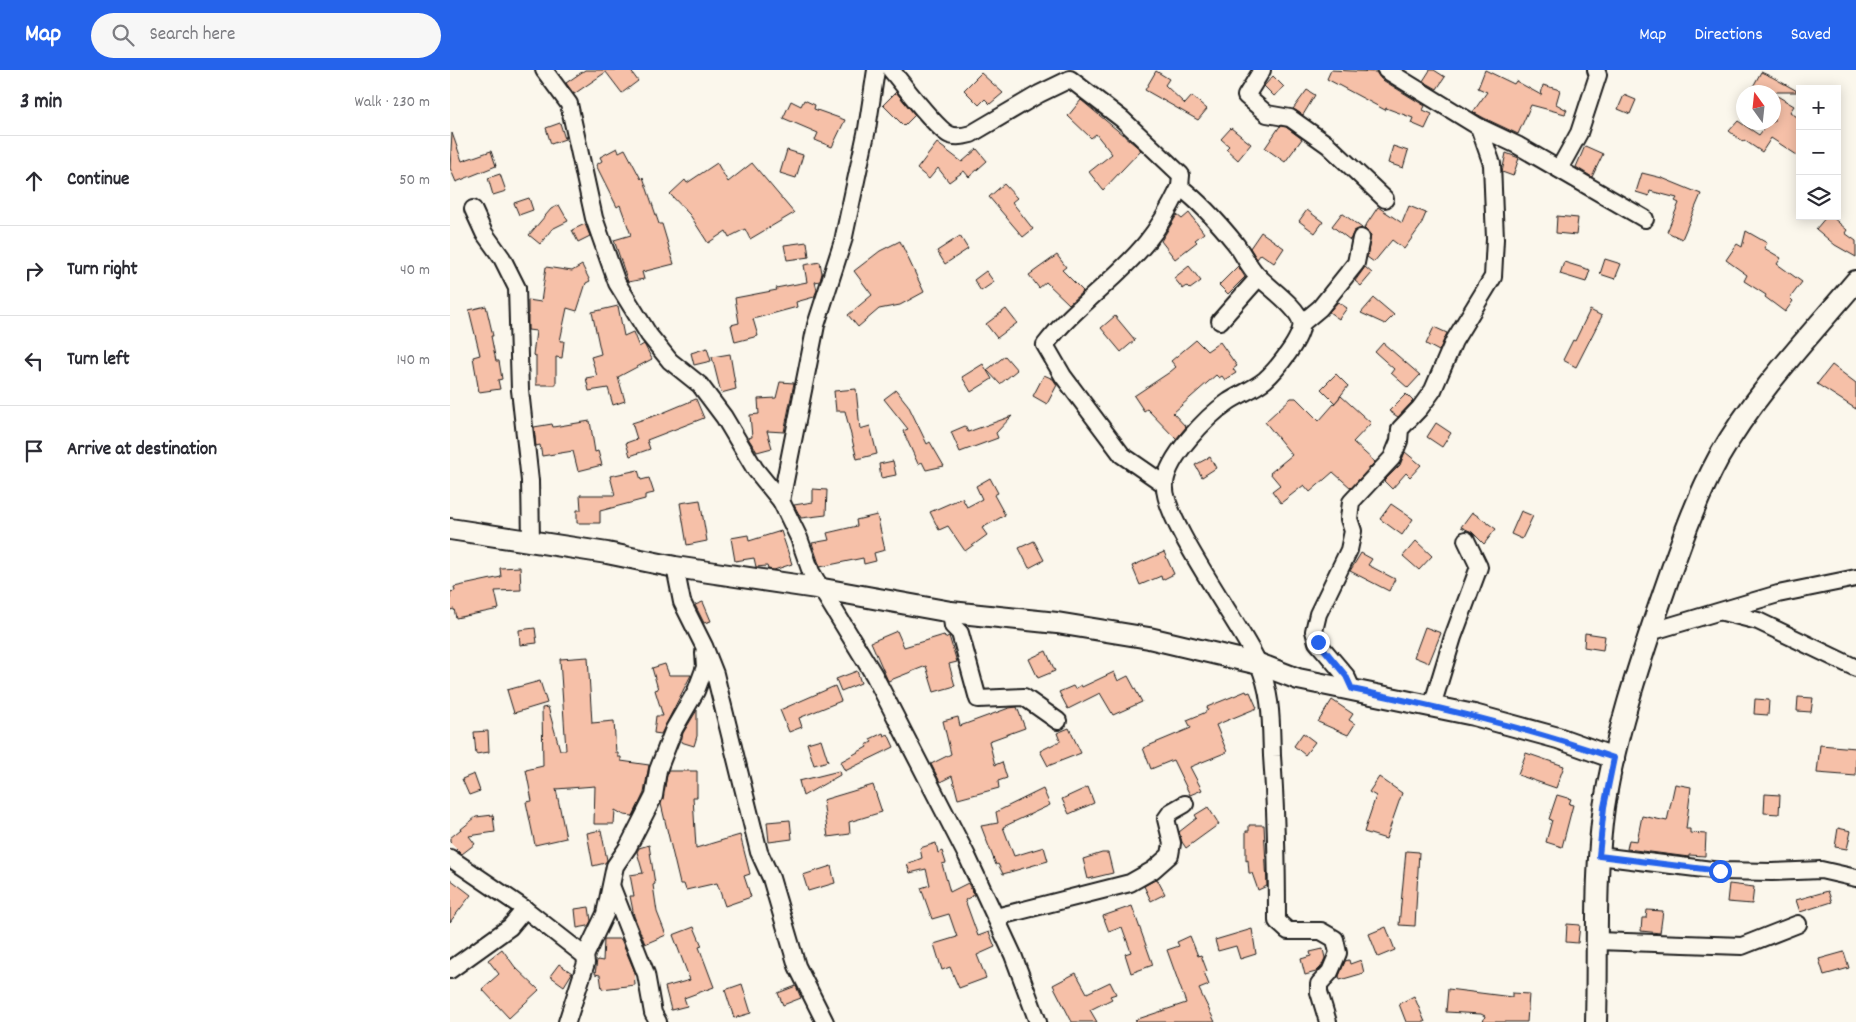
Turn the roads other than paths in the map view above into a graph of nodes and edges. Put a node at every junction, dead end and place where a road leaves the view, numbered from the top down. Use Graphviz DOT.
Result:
graph roads {
  1 [pos="544,70"];
  2 [pos="876,70"];
  3 [pos="891,70"];
  4 [pos="1262,70"];
  5 [pos="1386,70"];
  6 [pos="1596,70"];
  7 [pos="1479,127"];
  8 [pos="1559,169"];
  9 [pos="1180,188"];
  10 [pos="1385,199"];
  11 [pos="473,209"];
  12 [pos="1645,218"];
  13 [pos="1361,238"];
  14 [pos="1259,277"];
  15 [pos="1856,281"];
  16 [pos="1220,321"];
  17 [pos="1302,323"];
  18 [pos="1164,484"];
  19 [pos="781,501"];
  20 [pos="450,529"];
  21 [pos="531,540"];
  22 [pos="1466,540"];
  23 [pos="675,567"];
  24 [pos="1856,578"];
  25 [pos="822,589"];
  26 [pos="951,612"];
  27 [pos="1723,612"];
  28 [pos="1650,632"];
  29 [pos="704,646"];
  30 [pos="1259,664"];
  31 [pos="1856,668"];
  32 [pos="1352,689"];
  33 [pos="1432,706"];
  34 [pos="1058,721"];
  35 [pos="1614,758"];
  36 [pos="1185,804"];
  37 [pos="1599,856"];
  38 [pos="450,858"];
  39 [pos="1856,878"];
  40 [pos="612,888"];
  41 [pos="525,909"];
  42 [pos="996,917"];
  43 [pos="1798,924"];
  44 [pos="1597,941"];
  45 [pos="585,956"];
  46 [pos="450,970"];
  47 [pos="567,1022"];
  48 [pos="658,1022"];
  49 [pos="825,1022"];
  50 [pos="1038,1022"];
  51 [pos="1328,1022"];
  52 [pos="1596,1022"];
  1 -- 19 [label="street"];
  2 -- 19 [label="street"];
  3 -- 9 [label="street"];
  4 -- 10 [label="street"];
  5 -- 7 [label="street"];
  6 -- 8 [label="street"];
  7 -- 8 [label="street"];
  7 -- 32 [label="street"];
  8 -- 12 [label="street"];
  9 -- 14 [label="street"];
  9 -- 18 [label="street"];
  11 -- 21 [label="street"];
  13 -- 17 [label="street"];
  14 -- 16 [label="street"];
  14 -- 17 [label="street"];
  15 -- 28 [label="street"];
  17 -- 18 [label="street"];
  18 -- 30 [label="street"];
  19 -- 25 [label="street"];
  20 -- 21 [label="street"];
  21 -- 23 [label="street"];
  22 -- 33 [label="street"];
  23 -- 25 [label="street"];
  23 -- 29 [label="street"];
  24 -- 27 [label="street"];
  25 -- 26 [label="street"];
  25 -- 42 [label="street"];
  26 -- 30 [label="street"];
  26 -- 34 [label="street"];
  27 -- 28 [label="street"];
  27 -- 31 [label="street"];
  28 -- 35 [label="street"];
  29 -- 40 [label="street"];
  29 -- 49 [label="street"];
  30 -- 32 [label="street"];
  30 -- 51 [label="street"];
  32 -- 33 [label="street"];
  33 -- 35 [label="street"];
  35 -- 37 [label="street"];
  36 -- 42 [label="street"];
  37 -- 39 [label="street"];
  37 -- 44 [label="street"];
  38 -- 41 [label="street"];
  40 -- 45 [label="street"];
  40 -- 48 [label="street"];
  41 -- 45 [label="street"];
  41 -- 46 [label="street"];
  42 -- 50 [label="street"];
  43 -- 44 [label="street"];
  44 -- 52 [label="street"];
  45 -- 47 [label="street"];
}
